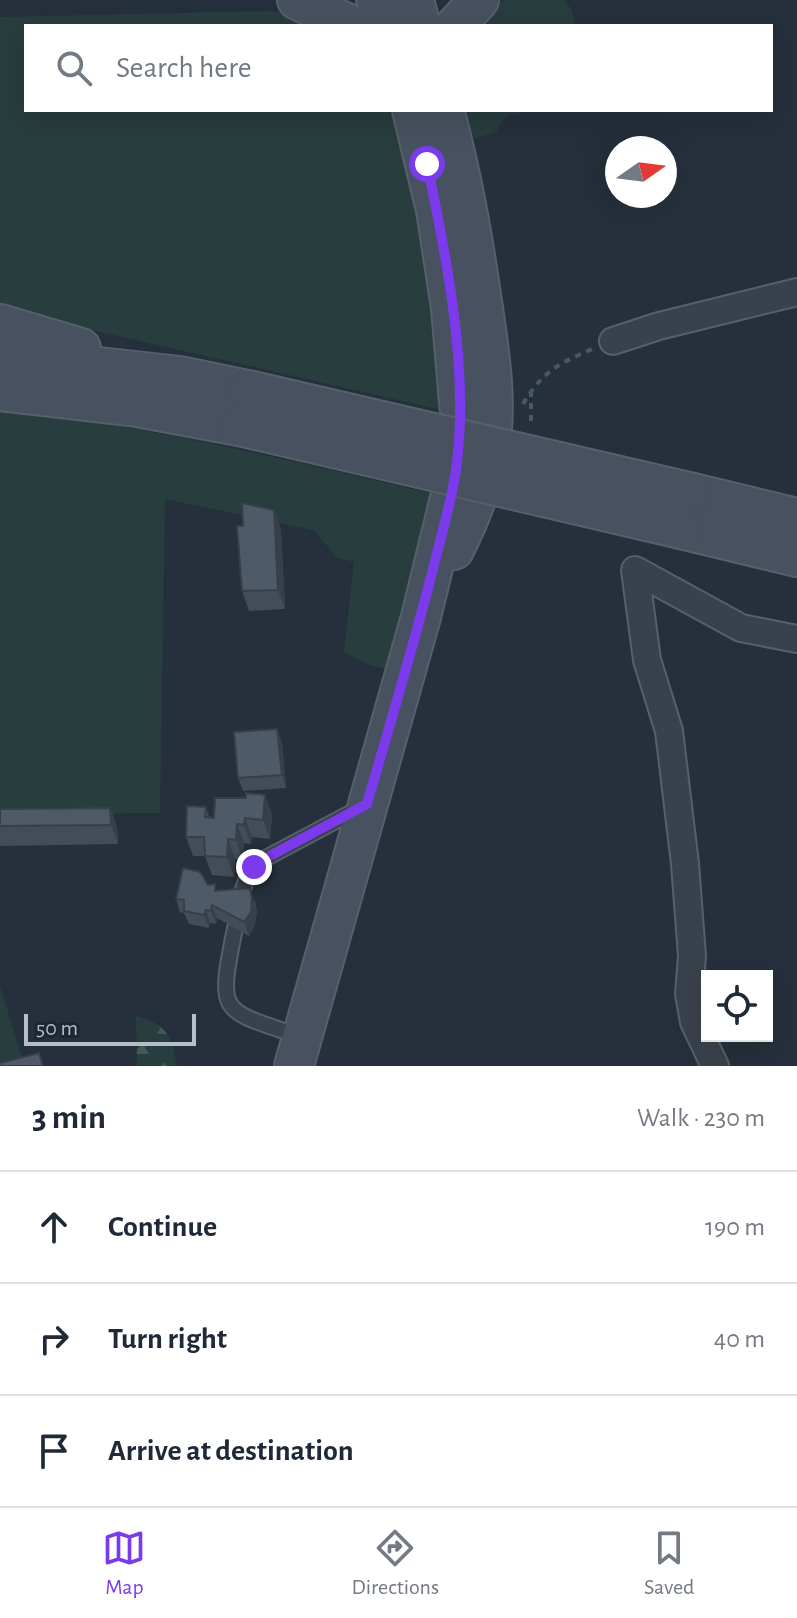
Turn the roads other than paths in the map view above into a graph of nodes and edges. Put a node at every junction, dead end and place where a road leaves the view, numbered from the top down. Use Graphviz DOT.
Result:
graph roads {
  1 [pos="297,0"];
  2 [pos="376,0"];
  3 [pos="414,0"];
  4 [pos="479,0"];
  5 [pos="349,24"];
  6 [pos="384,24"];
  7 [pos="420,24"];
  8 [pos="457,24"];
  9 [pos="412,112"];
  10 [pos="445,112"];
  11 [pos="797,292"];
  12 [pos="0,324"];
  13 [pos="613,341"];
  14 [pos="0,356"];
  15 [pos="180,376"];
  16 [pos="0,391"];
  17 [pos="244,408"];
  18 [pos="797,518"];
  19 [pos="797,557"];
  20 [pos="421,617"];
  21 [pos="797,639"];
  22 [pos="367,804"];
  23 [pos="240,903"];
  24 [pos="235,928"];
  25 [pos="299,1052"];
  26 [pos="715,1066"];
  1 -- 5 [label="main road"];
  2 -- 6 [label="main road"];
  3 -- 7 [label="main road"];
  4 -- 8 [label="main road"];
  9 -- 20 [label="main road"];
  10 -- 20 [label="main road"];
  11 -- 13 [label="street"];
  12 -- 15 [label="main road"];
  14 -- 15 [label="main road"];
  15 -- 17 [label="main road"];
  16 -- 17 [label="main road"];
  17 -- 18 [label="main road, bridge"];
  17 -- 19 [label="main road, bridge"];
  20 -- 22 [label="main road"];
  21 -- 26 [label="street"];
  22 -- 23 [label="lane"];
  22 -- 25 [label="main road"];
  24 -- 25 [label="lane"];
}
